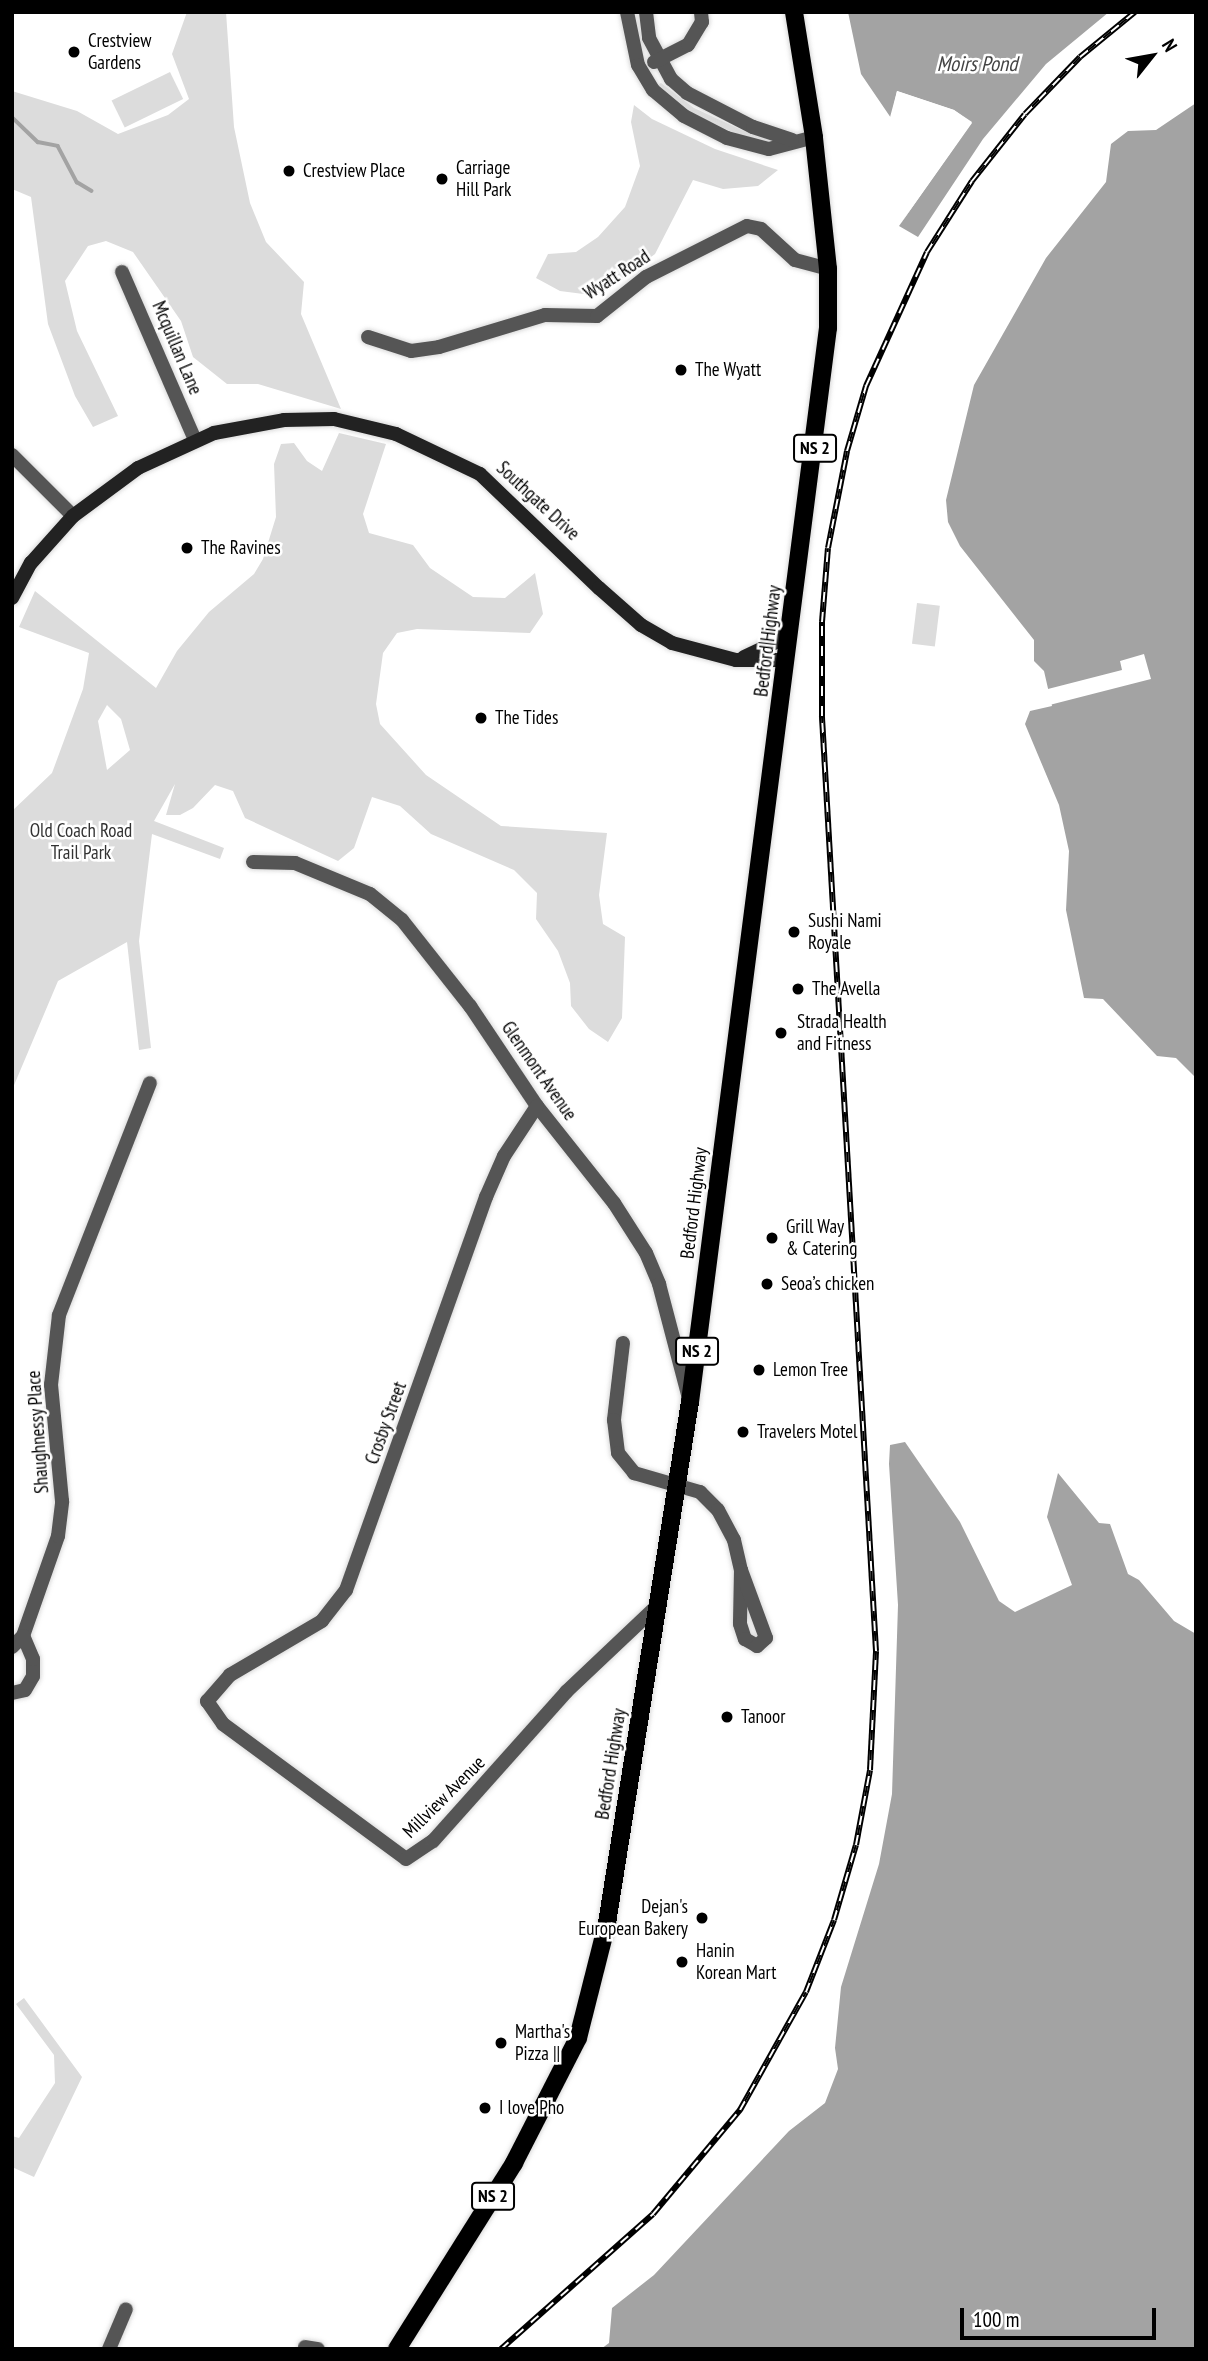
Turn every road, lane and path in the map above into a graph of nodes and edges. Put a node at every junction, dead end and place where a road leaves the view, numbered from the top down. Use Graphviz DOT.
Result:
graph roads {
  1 [pos="627,12"];
  2 [pos="646,12"];
  3 [pos="701,12"];
  4 [pos="794,12"];
  5 [pos="661,61"];
  6 [pos="639,65"];
  7 [pos="814,137"];
  8 [pos="792,140"];
  9 [pos="828,268"];
  10 [pos="122,271"];
  11 [pos="368,337"];
  12 [pos="195,440"];
  13 [pos="12,455"];
  14 [pos="73,516"];
  15 [pos="12,598"];
  16 [pos="790,628"];
  17 [pos="736,660"];
  18 [pos="787,660"];
  19 [pos="253,863"];
  20 [pos="150,1083"];
  21 [pos="537,1106"];
  22 [pos="623,1343"];
  23 [pos="690,1402"];
  24 [pos="676,1485"];
  25 [pos="741,1570"];
  26 [pos="657,1606"];
  27 [pos="23,1636"];
  28 [pos="12,1647"];
  29 [pos="12,1693"];
  30 [pos="207,1701"];
  31 [pos="126,2309"];
  32 [pos="109,2349"];
  33 [pos="397,2349"];
  1 -- 6 [label="street"];
  2 -- 5 [label="street"];
  3 -- 5 [label="street"];
  4 -- 7 [label="main road, Bedford Highway / NS 2"];
  5 -- 6 [label="street"];
  5 -- 8 [label="street"];
  6 -- 8 [label="street"];
  7 -- 8 [label="street"];
  7 -- 9 [label="main road, Bedford Highway / NS 2"];
  9 -- 11 [label="street, Wyatt Road"];
  9 -- 16 [label="main road, Bedford Highway / NS 2"];
  10 -- 12 [label="street, Mcquillan Lane"];
  12 -- 14 [label="street, Southgate Drive"];
  12 -- 17 [label="street, Southgate Drive"];
  13 -- 14 [label="street"];
  14 -- 15 [label="street, Southgate Drive"];
  16 -- 17 [label="street"];
  16 -- 18 [label="main road, Bedford Highway / NS 2"];
  17 -- 18 [label="street, Southgate Drive"];
  18 -- 23 [label="main road, Bedford Highway / NS 2"];
  19 -- 21 [label="street, Glenmont Avenue"];
  20 -- 27 [label="street, Shaughnessy Place"];
  21 -- 23 [label="street, Glenmont Avenue"];
  21 -- 30 [label="street, Crosby Street"];
  22 -- 24 [label="street"];
  23 -- 24 [label="main road, Bedford Highway / NS 2"];
  24 -- 25 [label="street"];
  24 -- 26 [label="main road, Bedford Highway / NS 2"];
  26 -- 30 [label="street, Millview Avenue"];
  26 -- 33 [label="main road, Bedford Highway / NS 2"];
  27 -- 28 [label="street"];
  27 -- 29 [label="street"];
  31 -- 32 [label="street"];
}
